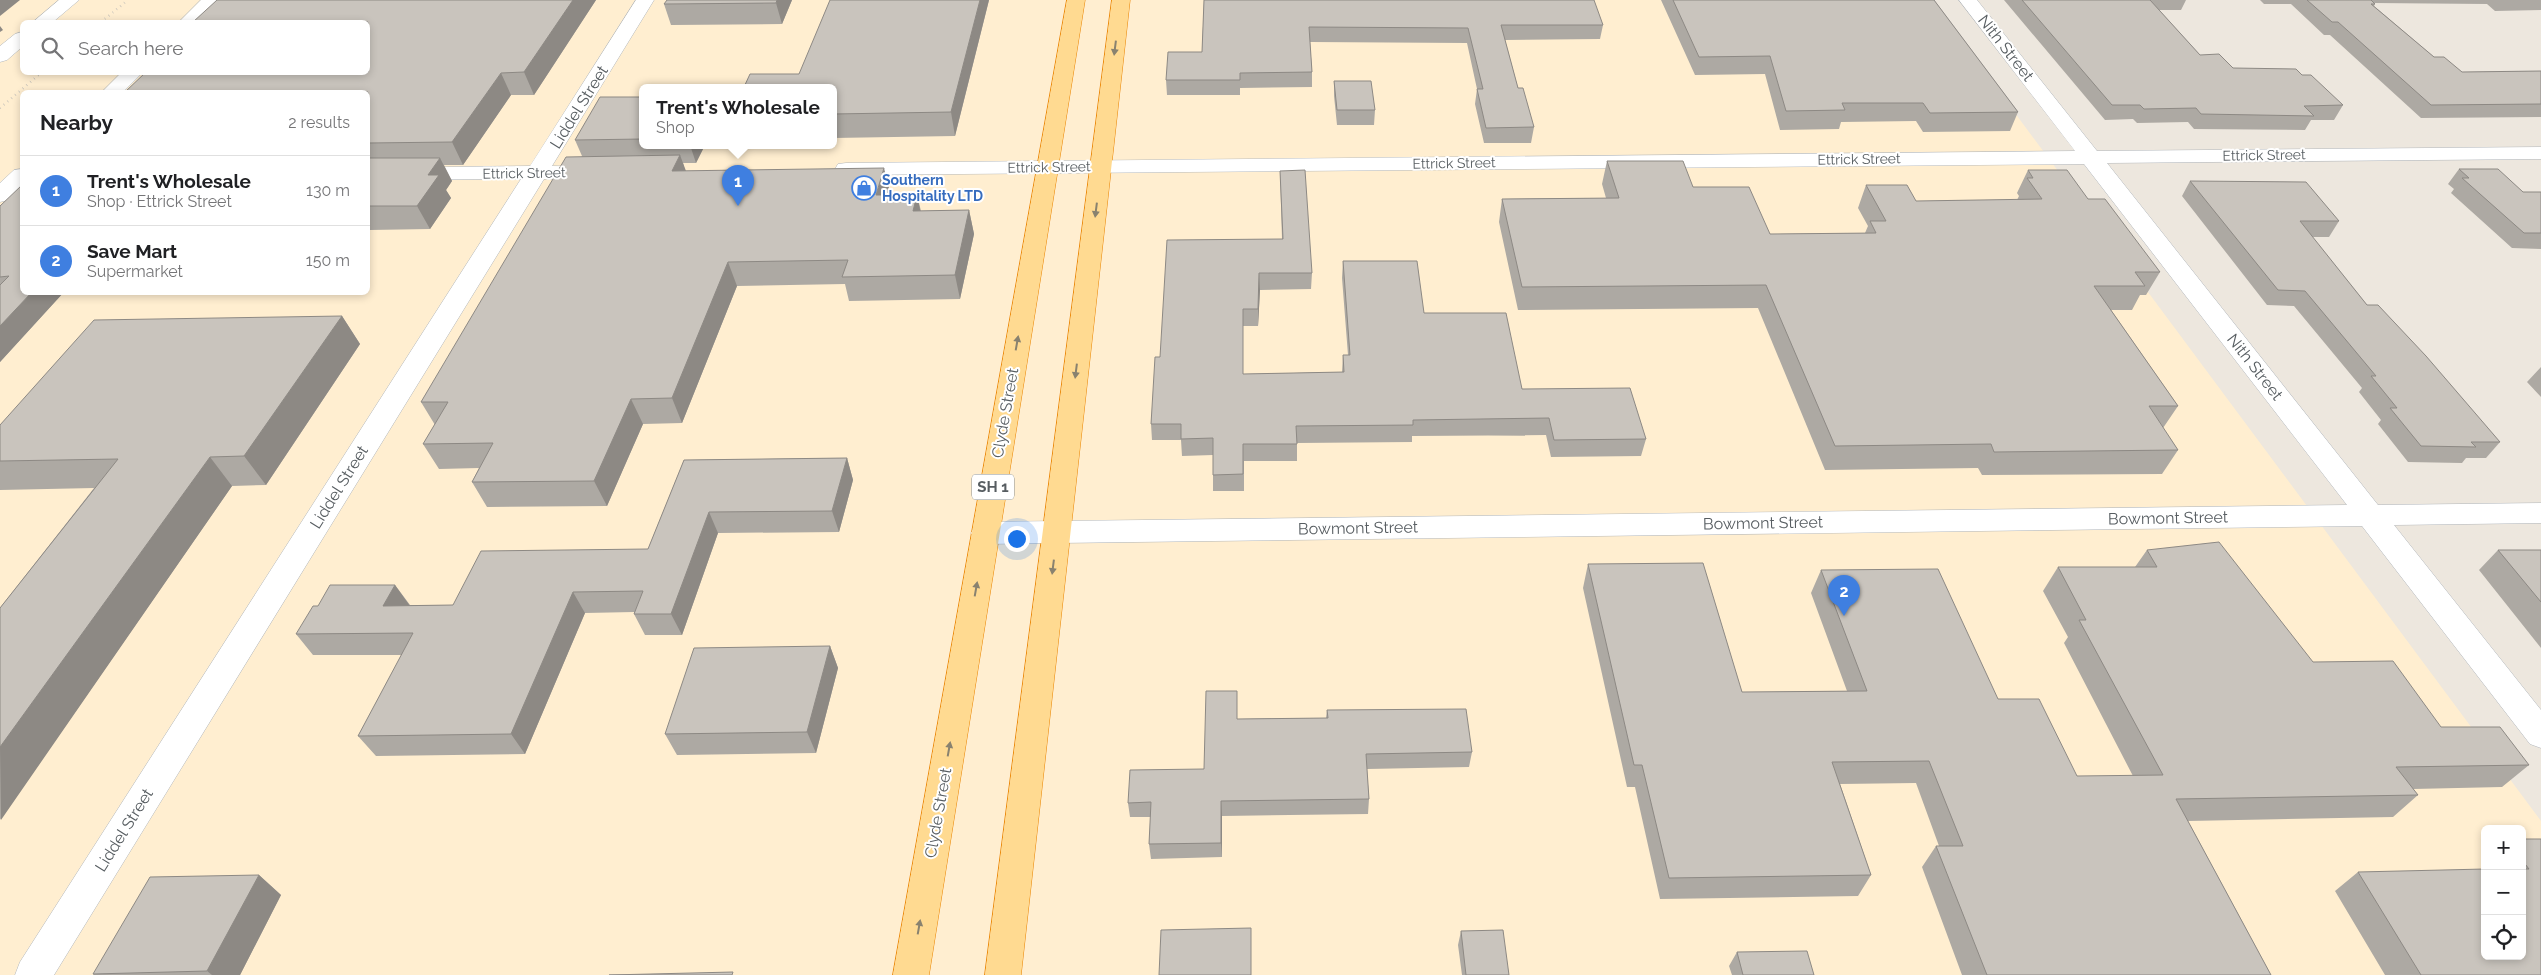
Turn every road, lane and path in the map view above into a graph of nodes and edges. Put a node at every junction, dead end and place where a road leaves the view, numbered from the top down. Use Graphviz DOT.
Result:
graph roads {
  1 [pos="70,0"];
  2 [pos="212,0"];
  3 [pos="645,0"];
  4 [pos="1076,0"];
  5 [pos="1121,0"];
  6 [pos="1968,0"];
  7 [pos="45,20"];
  8 [pos="190,20"];
  9 [pos="20,40"];
  10 [pos="0,56"];
  11 [pos="131,75"];
  12 [pos="114,90"];
  13 [pos="2541,153"];
  14 [pos="2092,157"];
  15 [pos="1101,167"];
  16 [pos="1047,168"];
  17 [pos="831,170"];
  18 [pos="613,172"];
  19 [pos="537,173"];
  20 [pos="370,174"];
  21 [pos="16,177"];
  22 [pos="0,195"];
  23 [pos="2541,513"];
  24 [pos="2370,516"];
  25 [pos="1057,532"];
  26 [pos="985,533"];
  27 [pos="2541,734"];
  28 [pos="33,975"];
  29 [pos="911,975"];
  30 [pos="1003,975"];
  1 -- 7 [label="street"];
  2 -- 8 [label="street"];
  3 -- 19 [label="street, Liddel Street"];
  4 -- 16 [label="highway, Clyde Street / SH 1"];
  5 -- 15 [label="highway, one-way"];
  6 -- 14 [label="street, Nith Street"];
  9 -- 10 [label="street"];
  11 -- 12 [label="street"];
  13 -- 14 [label="street, Ettrick Street"];
  14 -- 15 [label="street, Ettrick Street"];
  14 -- 24 [label="street, Nith Street"];
  15 -- 16 [label="street, Ettrick Street"];
  15 -- 25 [label="highway, one-way"];
  16 -- 17 [label="street, Ettrick Street"];
  26 -- 16 [label="highway, Clyde Street / SH 1, one-way"];
  18 -- 19 [label="street, Ettrick Street"];
  19 -- 20 [label="street, Ettrick Street"];
  19 -- 28 [label="street, Liddel Street"];
  21 -- 22 [label="street"];
  23 -- 24 [label="street, Bowmont Street"];
  24 -- 25 [label="street, Bowmont Street"];
  24 -- 27 [label="street, Nith Street"];
  25 -- 26 [label="street, Bowmont Street"];
  25 -- 30 [label="highway, one-way"];
  29 -- 26 [label="highway, Clyde Street / SH 1, one-way"];
}
